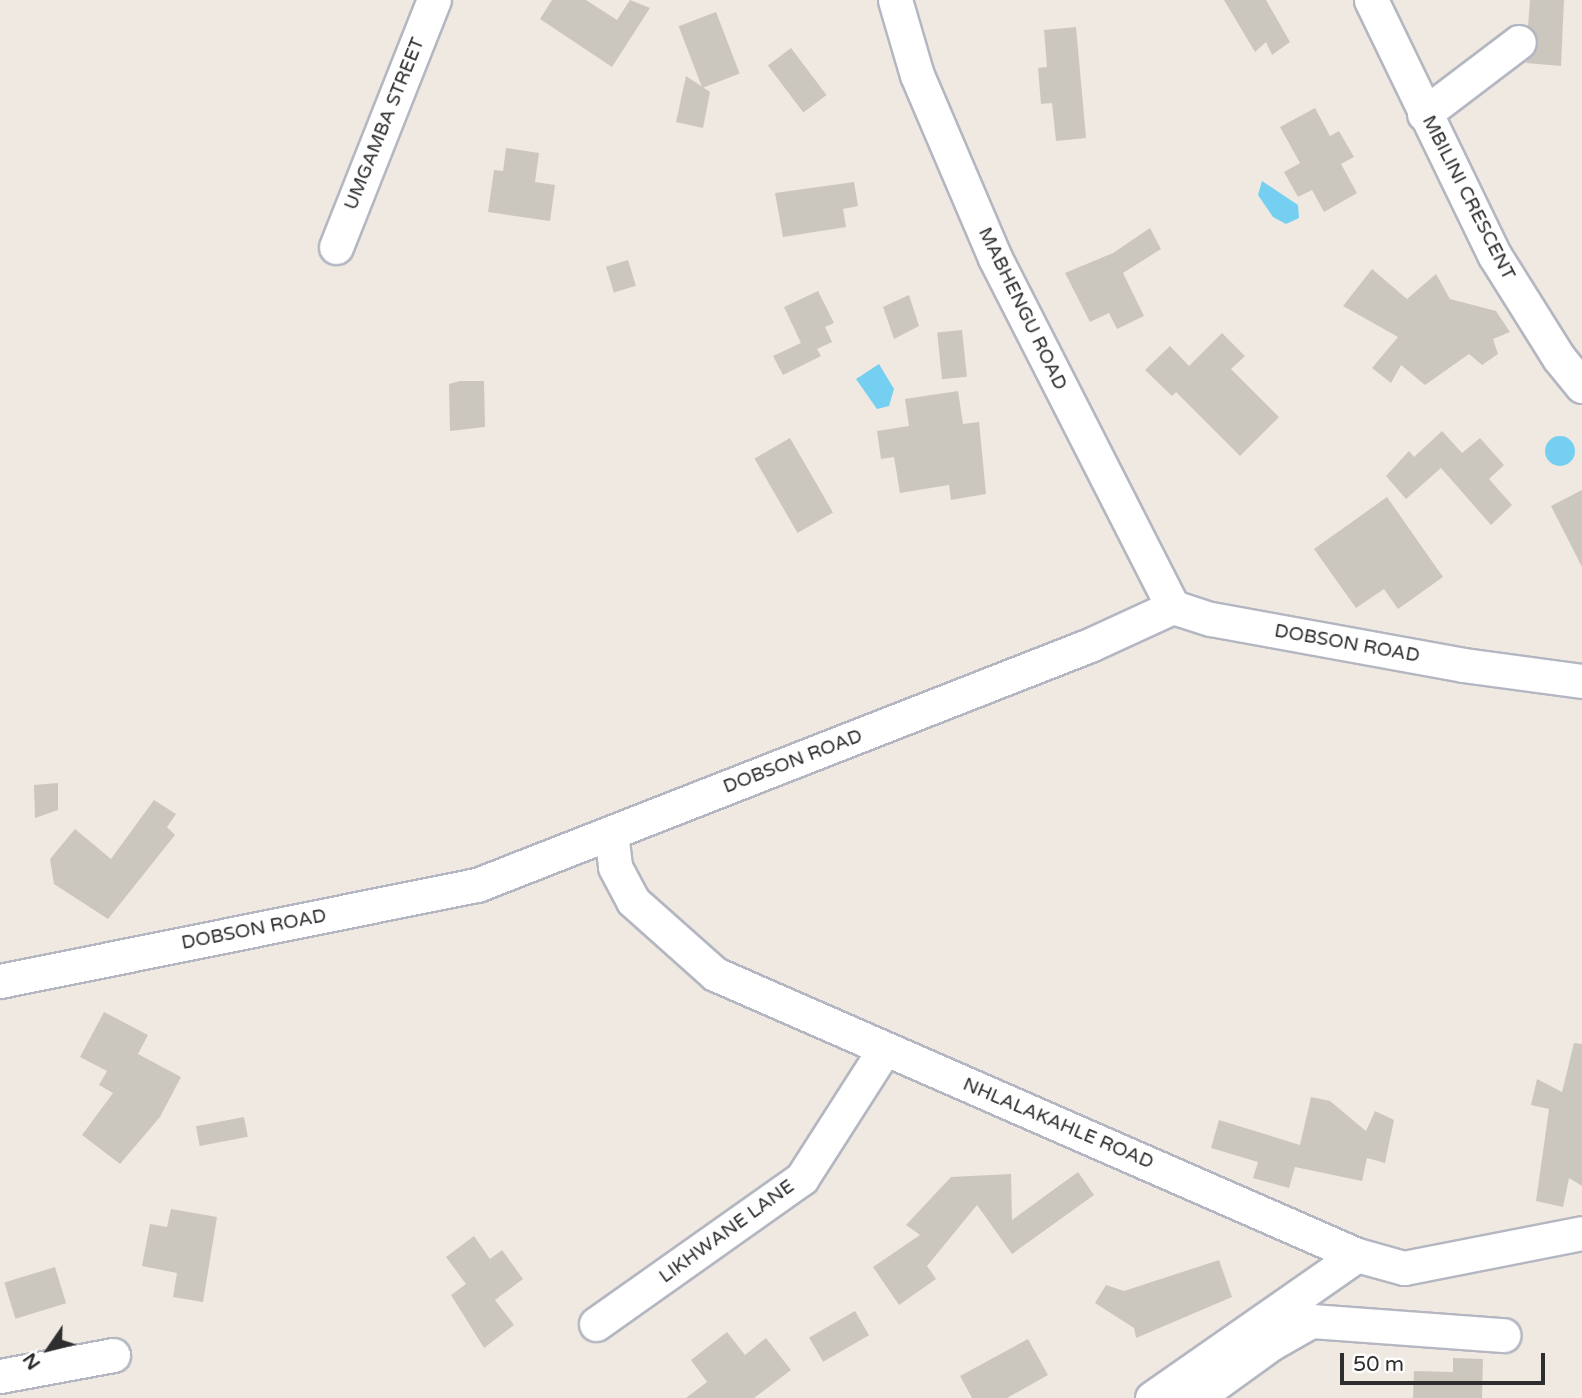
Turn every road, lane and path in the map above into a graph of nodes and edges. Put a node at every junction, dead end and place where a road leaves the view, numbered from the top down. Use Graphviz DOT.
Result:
graph roads {
  1 [pos="434,0"];
  2 [pos="895,0"];
  3 [pos="1371,0"];
  4 [pos="1519,42"];
  5 [pos="1424,114"];
  6 [pos="336,247"];
  7 [pos="1582,386"];
  8 [pos="1173,607"];
  9 [pos="1582,681"];
  10 [pos="611,833"];
  11 [pos="0,981"];
  12 [pos="884,1050"];
  13 [pos="1582,1233"];
  14 [pos="1357,1255"];
  15 [pos="596,1324"];
  16 [pos="1503,1335"];
  17 [pos="113,1355"];
  18 [pos="0,1376"];
  19 [pos="1152,1398"];
  20 [pos="1196,1398"];
  1 -- 6 [label="street, UMGAMBA STREET"];
  2 -- 8 [label="street, MABHENGU ROAD"];
  3 -- 5 [label="street, MBILINI CRESCENT"];
  4 -- 5 [label="street"];
  5 -- 7 [label="street, MBILINI CRESCENT"];
  8 -- 9 [label="street, DOBSON ROAD"];
  8 -- 10 [label="street, DOBSON ROAD"];
  10 -- 11 [label="street, DOBSON ROAD"];
  10 -- 12 [label="street, NHLALAKAHLE ROAD"];
  12 -- 14 [label="street, NHLALAKAHLE ROAD"];
  12 -- 15 [label="street, LIKHWANE LANE"];
  13 -- 14 [label="street, NHLALAKAHLE ROAD"];
  14 -- 19 [label="street"];
  16 -- 20 [label="street"];
  17 -- 18 [label="street"];
}
